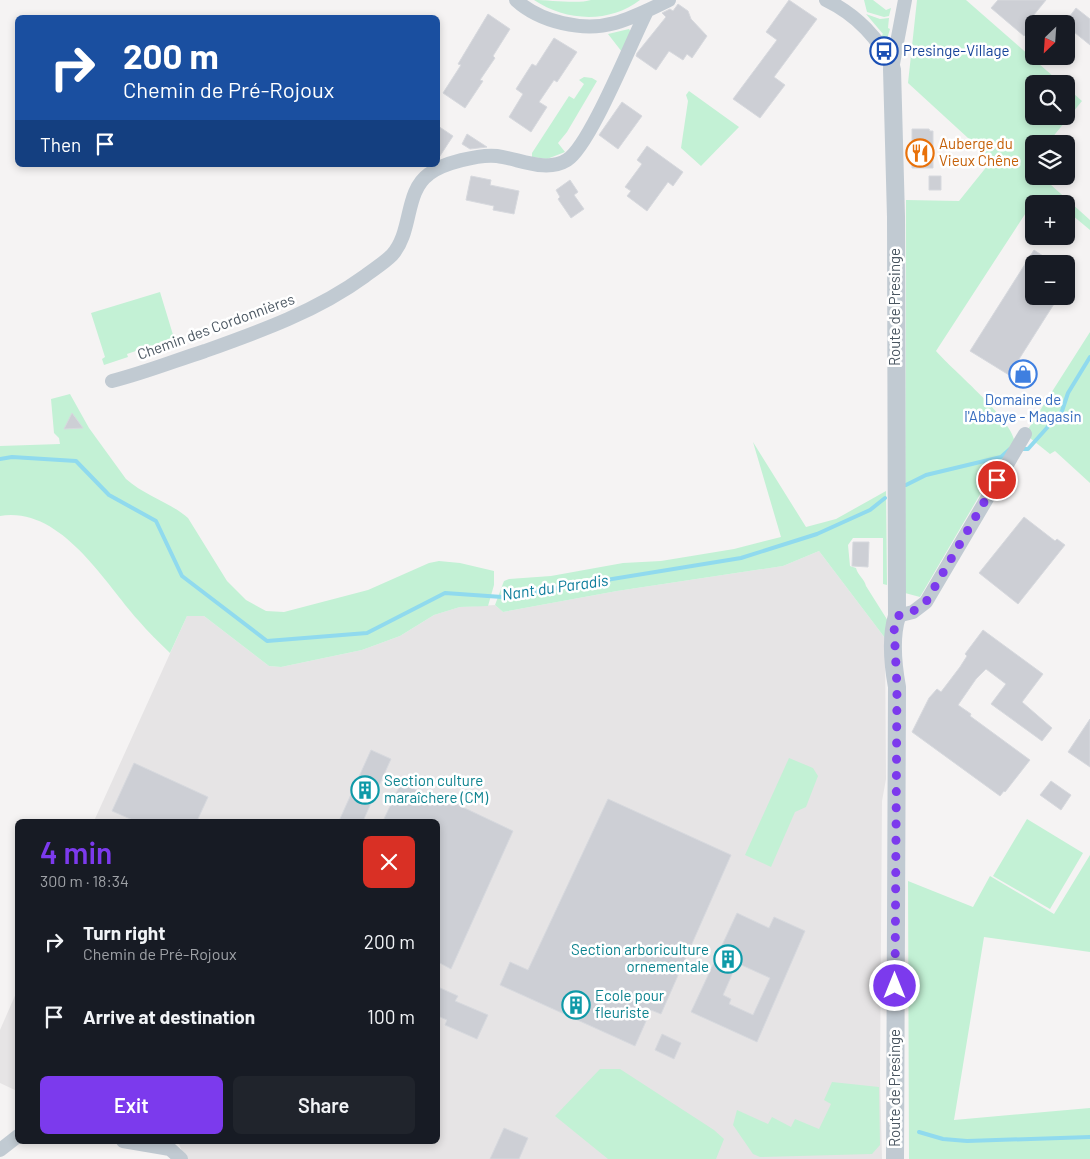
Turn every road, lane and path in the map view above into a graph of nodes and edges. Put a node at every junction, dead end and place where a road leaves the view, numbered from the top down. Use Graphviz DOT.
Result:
graph roads {
  1 [pos="516,0"];
  2 [pos="668,0"];
  3 [pos="826,0"];
  4 [pos="905,0"];
  5 [pos="647,11"];
  6 [pos="892,69"];
  7 [pos="112,381"];
  8 [pos="1019,444"];
  9 [pos="897,616"];
  10 [pos="15,1138"];
  11 [pos="141,1144"];
  12 [pos="0,1150"];
  13 [pos="181,1159"];
  14 [pos="895,1159"];
  1 -- 5 [label="street"];
  2 -- 5 [label="street"];
  3 -- 6 [label="street"];
  4 -- 6 [label="street, Route de Presinge"];
  5 -- 7 [label="street, Chemin des Cordonnières"];
  6 -- 9 [label="street, Route de Presinge"];
  8 -- 9 [label="street"];
  9 -- 14 [label="street, Route de Presinge"];
  10 -- 12 [label="street"];
  11 -- 13 [label="street"];
}
